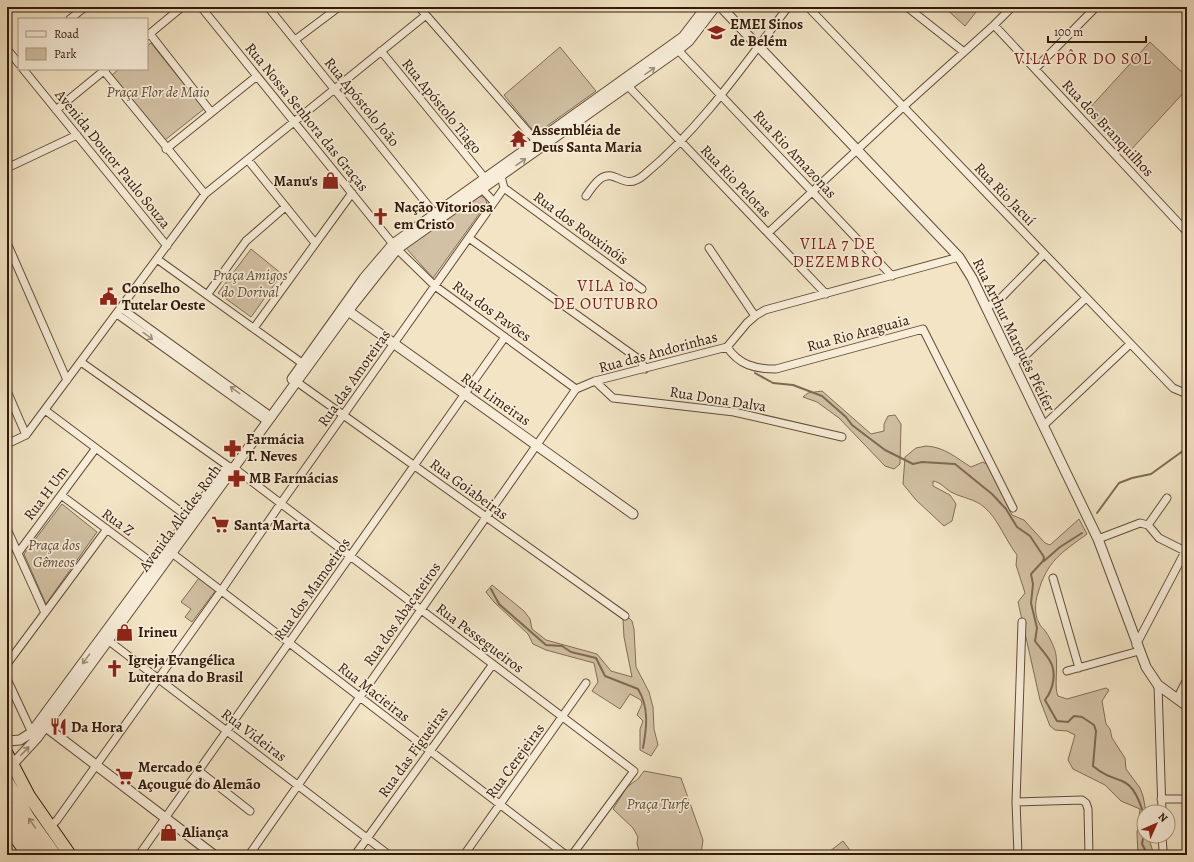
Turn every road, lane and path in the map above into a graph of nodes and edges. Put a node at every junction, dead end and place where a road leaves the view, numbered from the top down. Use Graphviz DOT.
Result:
graph roads {
  1 [pos="85,7"];
  2 [pos="182,7"];
  3 [pos="201,7"];
  4 [pos="268,7"];
  5 [pos="339,7"];
  6 [pos="419,7"];
  7 [pos="706,7"];
  8 [pos="715,7"];
  9 [pos="721,7"];
  10 [pos="788,7"];
  11 [pos="808,7"];
  12 [pos="907,7"];
  13 [pos="1012,7"];
  14 [pos="1096,7"];
  15 [pos="426,15"];
  16 [pos="71,18"];
  17 [pos="994,25"];
  18 [pos="148,35"];
  19 [pos="295,40"];
  20 [pos="758,46"];
  21 [pos="7,49"];
  22 [pos="678,50"];
  23 [pos="381,51"];
  24 [pos="964,52"];
  25 [pos="18,62"];
  26 [pos="1035,69"];
  27 [pos="24,70"];
  28 [pos="105,70"];
  29 [pos="257,76"];
  30 [pos="628,86"];
  31 [pos="334,89"];
  32 [pos="721,96"];
  33 [pos="902,107"];
  34 [pos="56,110"];
  35 [pos="211,112"];
  36 [pos="294,122"];
  37 [pos="77,135"];
  38 [pos="536,141"];
  39 [pos="680,141"];
  40 [pos="166,149"];
  41 [pos="857,150"];
  42 [pos="248,160"];
  43 [pos="7,168"];
  44 [pos="498,172"];
  45 [pos="484,178"];
  46 [pos="504,188"];
  47 [pos="482,189"];
  48 [pos="812,192"];
  49 [pos="352,193"];
  50 [pos="205,194"];
  51 [pos="586,196"];
  52 [pos="494,202"];
  53 [pos="285,207"];
  54 [pos="435,214"];
  55 [pos="1187,232"];
  56 [pos="768,234"];
  57 [pos="469,238"];
  58 [pos="7,243"];
  59 [pos="315,243"];
  60 [pos="167,246"];
  61 [pos="395,246"];
  62 [pos="709,248"];
  63 [pos="1044,254"];
  64 [pos="959,257"];
  65 [pos="157,259"];
  66 [pos="15,261"];
  67 [pos="7,265"];
  68 [pos="892,276"];
  69 [pos="435,286"];
  70 [pos="642,289"];
  71 [pos="207,294"];
  72 [pos="826,294"];
  73 [pos="1086,298"];
  74 [pos="986,308"];
  75 [pos="345,309"];
  76 [pos="119,311"];
  77 [pos="755,316"];
  78 [pos="254,328"];
  79 [pos="505,337"];
  80 [pos="394,344"];
  81 [pos="1130,344"];
  82 [pos="727,347"];
  83 [pos="81,362"];
  84 [pos="1013,363"];
  85 [pos="305,365"];
  86 [pos="645,368"];
  87 [pos="67,380"];
  88 [pos="595,381"];
  89 [pos="297,382"];
  90 [pos="576,389"];
  91 [pos="7,391"];
  92 [pos="464,394"];
  93 [pos="1187,394"];
  94 [pos="45,410"];
  95 [pos="343,415"];
  96 [pos="267,418"];
  97 [pos="1043,426"];
  98 [pos="26,435"];
  99 [pos="842,437"];
  100 [pos="7,444"];
  101 [pos="536,445"];
  102 [pos="96,448"];
  103 [pos="414,466"];
  104 [pos="231,467"];
  105 [pos="61,495"];
  106 [pos="1167,498"];
  107 [pos="281,503"];
  108 [pos="1013,508"];
  109 [pos="633,514"];
  110 [pos="486,517"];
  111 [pos="192,520"];
  112 [pos="1148,525"];
  113 [pos="7,529"];
  114 [pos="107,529"];
  115 [pos="1098,539"];
  116 [pos="1186,550"];
  117 [pos="169,551"];
  118 [pos="18,553"];
  119 [pos="351,556"];
  120 [pos="158,567"];
  121 [pos="1053,578"];
  122 [pos="222,591"];
  123 [pos="421,609"];
  124 [pos="45,613"];
  125 [pos="625,616"];
  126 [pos="1022,622"];
  127 [pos="105,639"];
  128 [pos="289,644"];
  129 [pos="1138,648"];
  130 [pos="7,664"];
  131 [pos="493,664"];
  132 [pos="1079,668"];
  133 [pos="1067,671"];
  134 [pos="7,679"];
  135 [pos="1187,679"];
  136 [pos="159,680"];
  137 [pos="586,683"];
  138 [pos="1158,685"];
  139 [pos="359,697"];
  140 [pos="1177,699"];
  141 [pos="1187,706"];
  142 [pos="563,717"];
  143 [pos="42,725"];
  144 [pos="227,732"];
  145 [pos="34,736"];
  146 [pos="7,741"];
  147 [pos="429,751"];
  148 [pos="9,761"];
  149 [pos="96,766"];
  150 [pos="199,771"];
  151 [pos="7,781"];
  152 [pos="298,786"];
  153 [pos="1162,799"];
  154 [pos="1187,799"];
  155 [pos="1016,802"];
  156 [pos="499,804"];
  157 [pos="1162,804"];
  158 [pos="7,805"];
  159 [pos="250,811"];
  160 [pos="166,819"];
  161 [pos="7,826"];
  162 [pos="50,827"];
  163 [pos="367,838"];
  164 [pos="1163,844"];
  165 [pos="1163,850"];
  166 [pos="28,855"];
  167 [pos="41,855"];
  168 [pos="55,855"];
  169 [pos="70,855"];
  170 [pos="139,855"];
  171 [pos="214,855"];
  172 [pos="249,855"];
  173 [pos="355,855"];
  174 [pos="389,855"];
  175 [pos="464,855"];
  176 [pos="566,855"];
  177 [pos="572,855"];
  178 [pos="1018,855"];
  179 [pos="1089,855"];
  1 -- 16 [label="street"];
  2 -- 18 [label="street"];
  3 -- 29 [label="street, Rua Nossa Senhora das Graças"];
  4 -- 19 [label="street, Rua Apóstolo João"];
  5 -- 19 [label="street"];
  6 -- 15 [label="street"];
  7 -- 38 [label="street"];
  8 -- 22 [label="street"];
  9 -- 20 [label="street, Rua Arthur Marquês Pfeifer"];
  10 -- 20 [label="street"];
  11 -- 33 [label="street, Rua Rio Jacuí"];
  12 -- 24 [label="street"];
  13 -- 17 [label="street"];
  14 -- 26 [label="street"];
  15 -- 23 [label="street"];
  15 -- 38 [label="street"];
  17 -- 24 [label="street"];
  17 -- 26 [label="street, Rua dos Branquilhos"];
  18 -- 35 [label="street"];
  19 -- 31 [label="street, Rua Apóstolo João"];
  20 -- 32 [label="street"];
  20 -- 41 [label="street, Rua Arthur Marquês Pfeifer"];
  21 -- 25 [label="street"];
  30 -- 22 [label="street, one-way"];
  22 -- 32 [label="street, Rua Rio Amazonas"];
  23 -- 31 [label="street"];
  23 -- 45 [label="street, Rua Apóstolo Tiago"];
  24 -- 33 [label="street"];
  26 -- 55 [label="street, Rua dos Branquilhos"];
  27 -- 34 [label="street, Avenida Doutor Paulo Souza"];
  28 -- 34 [label="street"];
  28 -- 40 [label="street"];
  29 -- 35 [label="street"];
  29 -- 36 [label="street, Rua Nossa Senhora das Graças"];
  30 -- 39 [label="street, Rua Rio Pelotas"];
  44 -- 30 [label="street, one-way"];
  31 -- 36 [label="street"];
  31 -- 54 [label="street, Rua Apóstolo João"];
  32 -- 39 [label="street"];
  32 -- 48 [label="street, Rua Rio Amazonas"];
  33 -- 41 [label="street"];
  33 -- 63 [label="street, Rua Rio Jacuí"];
  34 -- 37 [label="street, Avenida Doutor Paulo Souza"];
  35 -- 40 [label="street"];
  36 -- 42 [label="street"];
  36 -- 49 [label="street, Rua Nossa Senhora das Graças"];
  37 -- 43 [label="street"];
  37 -- 60 [label="street, Avenida Doutor Paulo Souza"];
  38 -- 44 [label="street"];
  39 -- 51 [label="street"];
  39 -- 56 [label="street, Rua Rio Pelotas"];
  40 -- 50 [label="street"];
  41 -- 48 [label="street"];
  41 -- 64 [label="street, Rua Arthur Marquês Pfeifer"];
  42 -- 50 [label="street"];
  42 -- 53 [label="street"];
  44 -- 45 [label="street"];
  44 -- 46 [label="street"];
  44 -- 47 [label="street"];
  45 -- 54 [label="street"];
  46 -- 52 [label="street, Rua das Amoreiras"];
  46 -- 70 [label="street, Rua dos Rouxinóis"];
  47 -- 52 [label="street"];
  47 -- 61 [label="street"];
  48 -- 56 [label="street"];
  48 -- 68 [label="street, Rua Rio Amazonas"];
  49 -- 59 [label="street"];
  49 -- 61 [label="street, Rua Nossa Senhora das Graças"];
  50 -- 60 [label="street"];
  52 -- 57 [label="street, Rua das Amoreiras"];
  53 -- 59 [label="street"];
  53 -- 71 [label="street"];
  54 -- 61 [label="street"];
  56 -- 72 [label="street, Rua Rio Pelotas"];
  57 -- 69 [label="street, Rua das Amoreiras"];
  57 -- 86 [label="street"];
  58 -- 66 [label="street"];
  59 -- 78 [label="street"];
  60 -- 65 [label="street"];
  61 -- 69 [label="street, Rua dos Pavões"];
  61 -- 75 [label="street, Avenida Alcides Roth"];
  62 -- 77 [label="street"];
  63 -- 73 [label="street, Rua Rio Jacuí"];
  63 -- 74 [label="street"];
  64 -- 68 [label="street, Rua das Andorinhas"];
  64 -- 74 [label="street, Rua Arthur Marquês Pfeifer"];
  65 -- 71 [label="street"];
  65 -- 76 [label="street"];
  66 -- 67 [label="street"];
  66 -- 87 [label="street"];
  68 -- 72 [label="street, Rua das Andorinhas"];
  69 -- 79 [label="street, Rua dos Pavões"];
  69 -- 80 [label="street, Rua das Amoreiras"];
  71 -- 78 [label="street"];
  72 -- 77 [label="street, Rua das Andorinhas"];
  73 -- 81 [label="street, Rua Rio Jacuí"];
  73 -- 84 [label="street"];
  74 -- 84 [label="street, Rua Arthur Marquês Pfeifer"];
  75 -- 80 [label="street, Rua Limeiras"];
  75 -- 85 [label="street, Avenida Alcides Roth"];
  76 -- 83 [label="street"];
  76 -- 96 [label="street"];
  77 -- 82 [label="street, Rua das Andorinhas"];
  78 -- 85 [label="street"];
  79 -- 90 [label="street, Rua dos Pavões"];
  79 -- 92 [label="street, Rua dos Mamoeiros"];
  80 -- 92 [label="street, Rua Limeiras"];
  80 -- 95 [label="street, Rua das Amoreiras"];
  81 -- 93 [label="street, Rua Rio Jacuí"];
  81 -- 97 [label="street"];
  82 -- 86 [label="street, Rua das Andorinhas"];
  82 -- 108 [label="street, Rua Rio Araguaia"];
  83 -- 87 [label="street"];
  83 -- 104 [label="street, Rua Pessegueiros"];
  84 -- 97 [label="street, Rua Arthur Marquês Pfeifer"];
  85 -- 89 [label="street, Avenida Alcides Roth"];
  85 -- 96 [label="street, Avenida Alcides Roth"];
  86 -- 88 [label="street, Rua das Andorinhas"];
  87 -- 94 [label="street"];
  88 -- 90 [label="street, Rua das Andorinhas"];
  88 -- 99 [label="street, Rua Dona Dalva"];
  89 -- 95 [label="street, Rua Goiabeiras"];
  89 -- 96 [label="street, Avenida Alcides Roth"];
  90 -- 101 [label="street, Rua dos Abacateiros"];
  91 -- 98 [label="street"];
  92 -- 101 [label="street, Rua Limeiras"];
  92 -- 103 [label="street, Rua dos Mamoeiros"];
  94 -- 98 [label="street"];
  94 -- 102 [label="street"];
  95 -- 103 [label="street, Rua Goiabeiras"];
  95 -- 107 [label="street, Rua das Amoreiras"];
  96 -- 104 [label="street, Avenida Alcides Roth"];
  97 -- 115 [label="street, Rua Arthur Marquês Pfeifer"];
  98 -- 100 [label="street"];
  101 -- 109 [label="street, Rua Limeiras"];
  101 -- 110 [label="street, Rua dos Abacateiros"];
  102 -- 105 [label="street, Rua H Um"];
  102 -- 111 [label="street"];
  103 -- 110 [label="street, Rua Goiabeiras"];
  103 -- 119 [label="street, Rua dos Mamoeiros"];
  104 -- 107 [label="street, Rua Pessegueiros"];
  104 -- 111 [label="street, Avenida Alcides Roth"];
  105 -- 114 [label="street, Rua Z"];
  105 -- 118 [label="street, Rua H Um"];
  106 -- 112 [label="street"];
  107 -- 119 [label="street, Rua Pessegueiros"];
  107 -- 122 [label="street, Rua das Amoreiras"];
  110 -- 123 [label="street, Rua dos Abacateiros"];
  110 -- 125 [label="street, Rua Goiabeiras"];
  111 -- 117 [label="street, Avenida Alcides Roth"];
  112 -- 115 [label="street"];
  112 -- 116 [label="street"];
  113 -- 118 [label="street"];
  114 -- 120 [label="street, Rua Z"];
  114 -- 124 [label="street"];
  115 -- 129 [label="street, Rua Arthur Marquês Pfeifer"];
  116 -- 129 [label="street"];
  117 -- 120 [label="street, Avenida Alcides Roth"];
  117 -- 122 [label="street, Rua Macieiras"];
  118 -- 124 [label="street"];
  119 -- 123 [label="street, Rua Pessegueiros"];
  119 -- 128 [label="street, Rua dos Mamoeiros"];
  120 -- 127 [label="street, Avenida Alcides Roth"];
  121 -- 132 [label="street"];
  122 -- 128 [label="street, Rua Macieiras"];
  122 -- 136 [label="street, Rua das Amoreiras"];
  123 -- 131 [label="street, Rua Pessegueiros"];
  123 -- 139 [label="street, Rua dos Abacateiros"];
  124 -- 130 [label="street"];
  126 -- 155 [label="street"];
  127 -- 136 [label="street, Rua Videiras"];
  127 -- 143 [label="street, Avenida Alcides Roth"];
  128 -- 139 [label="street, Rua Macieiras"];
  128 -- 144 [label="street, Rua dos Mamoeiros"];
  129 -- 132 [label="street"];
  129 -- 138 [label="street, Rua Arthur Marquês Pfeifer"];
  131 -- 142 [label="street, Rua Pessegueiros"];
  131 -- 147 [label="street, Rua das Figueiras"];
  132 -- 133 [label="street"];
  134 -- 145 [label="street"];
  135 -- 140 [label="street"];
  136 -- 144 [label="street, Rua Videiras"];
  136 -- 149 [label="street, Rua das Amoreiras"];
  137 -- 142 [label="street, Rua Cerejeiras"];
  138 -- 140 [label="street, Rua Arthur Marquês Pfeifer"];
  138 -- 153 [label="street"];
  139 -- 147 [label="street, Rua Macieiras"];
  139 -- 152 [label="street, Rua dos Abacateiros"];
  140 -- 141 [label="street, Rua Arthur Marquês Pfeifer"];
  142 -- 156 [label="street, Rua Cerejeiras"];
  142 -- 177 [label="street, Rua Pessegueiros"];
  143 -- 145 [label="street, Avenida Alcides Roth"];
  143 -- 149 [label="street"];
  144 -- 150 [label="street, Rua dos Mamoeiros"];
  144 -- 152 [label="street, Rua Videiras"];
  145 -- 146 [label="street"];
  148 -- 145 [label="street, Avenida Alcides Roth, one-way"];
  147 -- 156 [label="street, Rua Macieiras"];
  147 -- 163 [label="street, Rua das Figueiras"];
  148 -- 162 [label="highway"];
  149 -- 160 [label="street"];
  149 -- 162 [label="street, Rua das Amoreiras"];
  150 -- 159 [label="street"];
  150 -- 160 [label="street, Rua dos Mamoeiros"];
  168 -- 151 [label="highway, one-way"];
  152 -- 163 [label="street, Rua Videiras"];
  152 -- 172 [label="street, Rua dos Abacateiros"];
  153 -- 154 [label="street"];
  153 -- 157 [label="street"];
  155 -- 178 [label="street"];
  155 -- 179 [label="street"];
  156 -- 175 [label="street, Rua Cerejeiras"];
  156 -- 176 [label="street, Rua Macieiras"];
  158 -- 167 [label="highway"];
  160 -- 170 [label="street, Rua dos Mamoeiros"];
  160 -- 171 [label="street"];
  161 -- 166 [label="highway"];
  162 -- 169 [label="highway"];
  163 -- 173 [label="street, Rua das Figueiras"];
  163 -- 174 [label="street, Rua Videiras"];
  164 -- 165 [label="street"];
}
